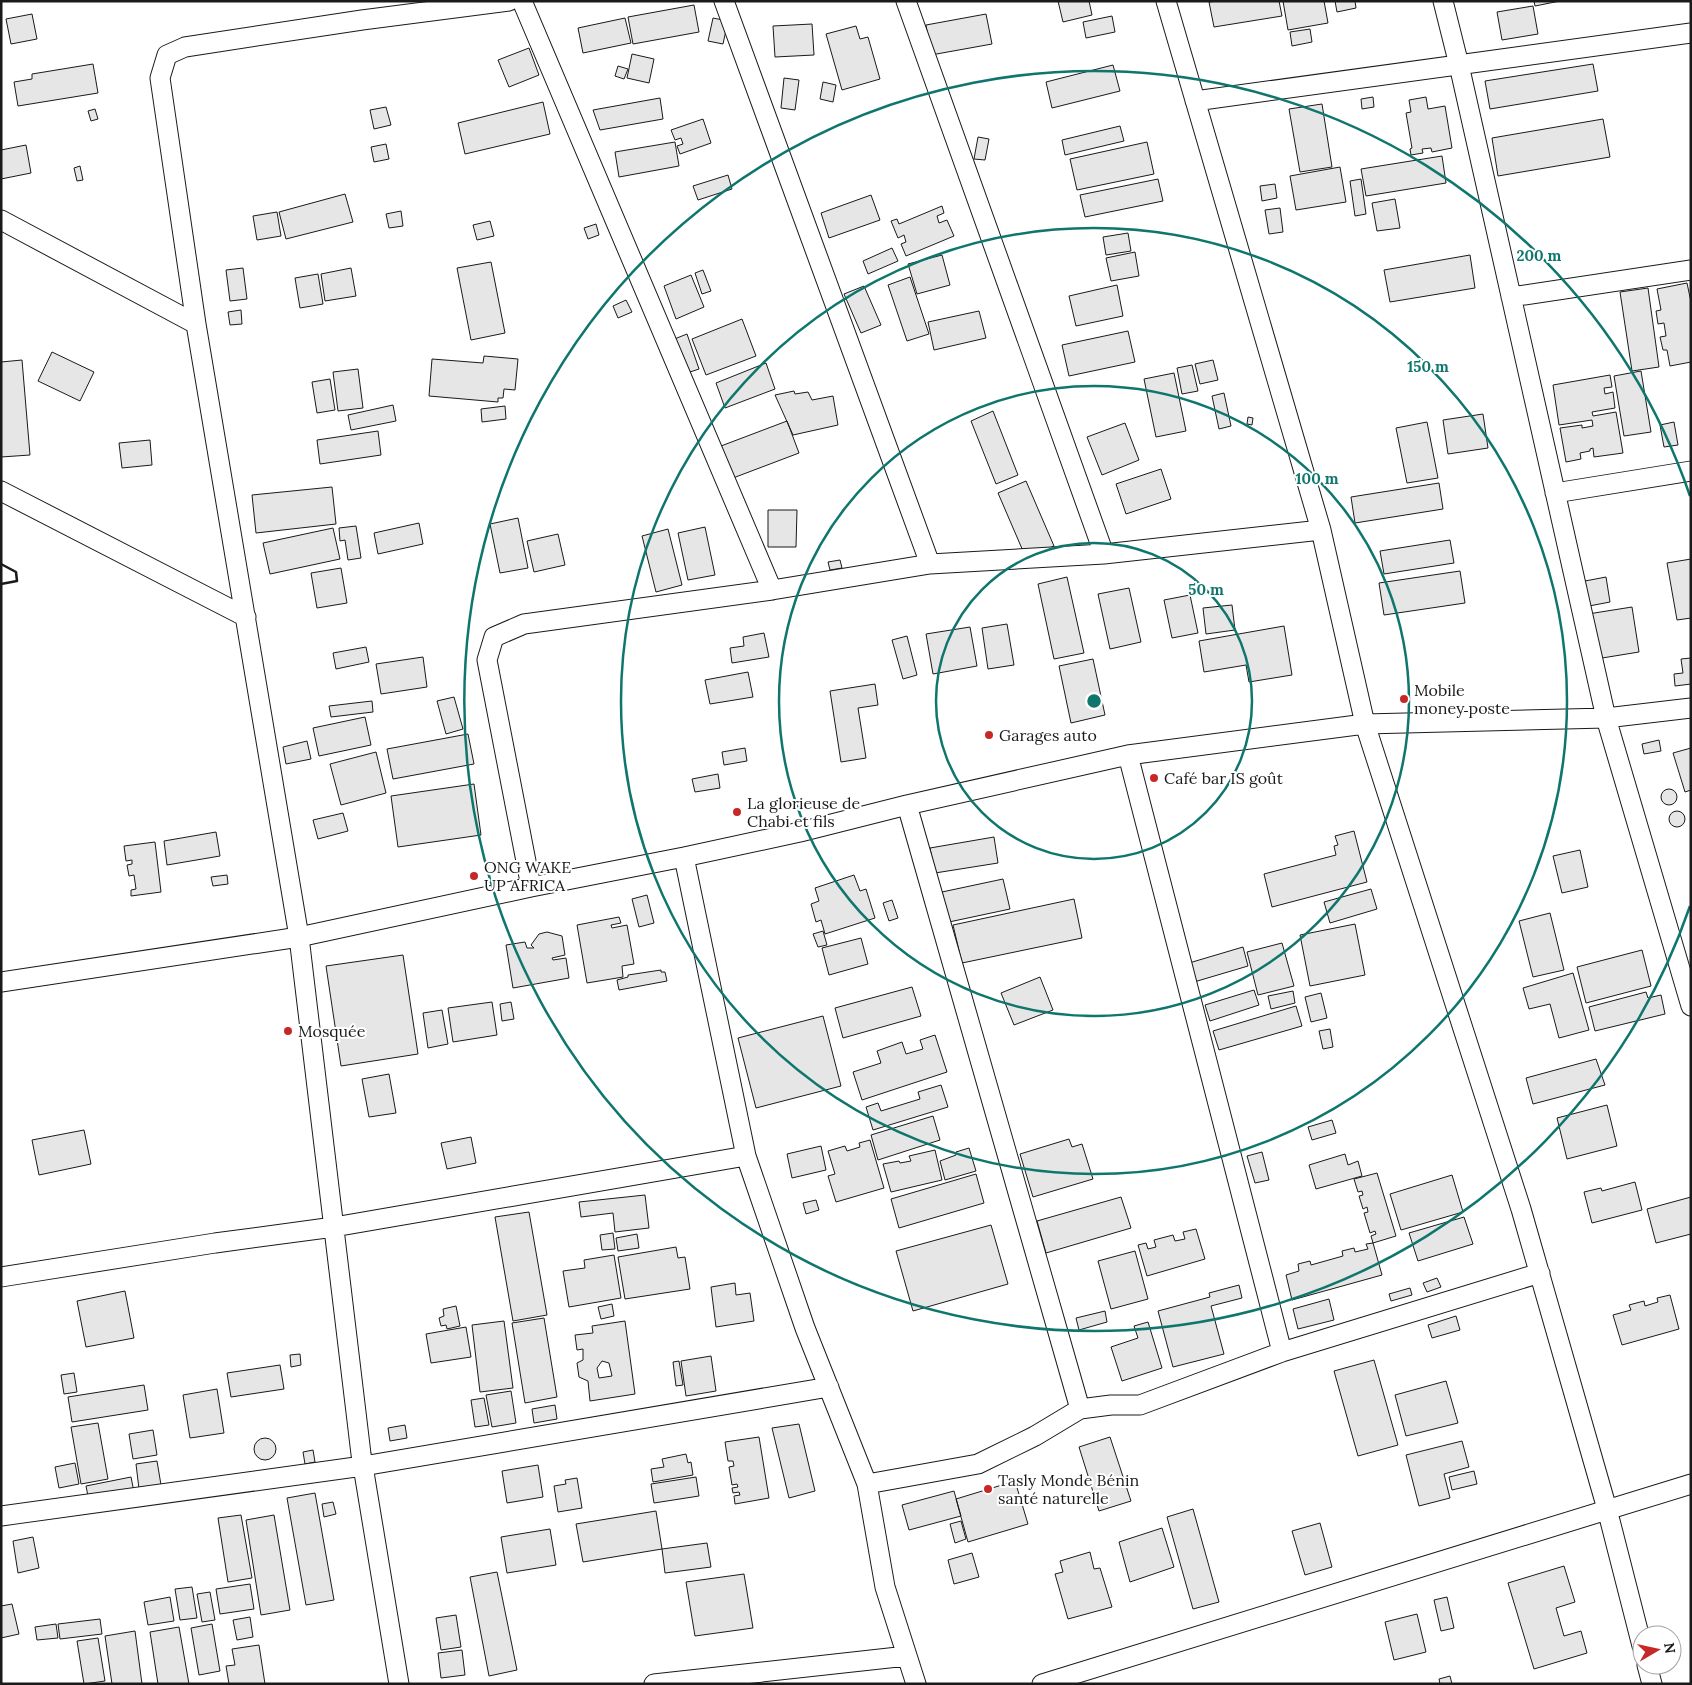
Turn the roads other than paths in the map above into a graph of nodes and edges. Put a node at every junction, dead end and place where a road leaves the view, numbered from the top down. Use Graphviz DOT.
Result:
graph roads {
  1 [pos="509,1"];
  2 [pos="522,1"];
  3 [pos="724,1"];
  4 [pos="906,1"];
  5 [pos="1166,1"];
  6 [pos="1443,1"];
  7 [pos="1691,32"];
  8 [pos="1459,65"];
  9 [pos="1195,101"];
  10 [pos="1,220"];
  11 [pos="1691,270"];
  12 [pos="1511,297"];
  13 [pos="196,324"];
  14 [pos="1691,471"];
  15 [pos="1,491"];
  16 [pos="1555,493"];
  17 [pos="1322,530"];
  18 [pos="1104,554"];
  19 [pos="930,564"];
  20 [pos="772,590"];
  21 [pos="246,617"];
  22 [pos="1691,708"];
  23 [pos="1606,718"];
  24 [pos="1365,724"];
  25 [pos="1128,755"];
  26 [pos="907,805"];
  27 [pos="684,858"];
  28 [pos="531,887"];
  29 [pos="299,937"];
  30 [pos="1,982"];
  31 [pos="1691,1006"];
  32 [pos="746,1156"];
  33 [pos="334,1227"];
  34 [pos="1540,1272"];
  35 [pos="1,1277"];
  36 [pos="1282,1352"];
  37 [pos="829,1387"];
  38 [pos="1080,1409"];
  39 [pos="363,1466"];
  40 [pos="867,1484"];
  41 [pos="1691,1484"];
  42 [pos="1607,1509"];
  43 [pos="1,1516"];
  44 [pos="1637,1625"];
  45 [pos="907,1656"];
  46 [pos="399,1684"];
  47 [pos="654,1684"];
  48 [pos="916,1684"];
  49 [pos="1042,1684"];
  1 -- 13 [label="street"];
  2 -- 20 [label="street"];
  3 -- 19 [label="street"];
  4 -- 18 [label="street"];
  5 -- 9 [label="street"];
  6 -- 8 [label="street"];
  7 -- 8 [label="street"];
  8 -- 9 [label="street"];
  8 -- 12 [label="street"];
  9 -- 17 [label="street"];
  10 -- 13 [label="street"];
  11 -- 12 [label="street"];
  12 -- 16 [label="street"];
  13 -- 21 [label="street"];
  14 -- 16 [label="street"];
  15 -- 21 [label="street"];
  16 -- 23 [label="street"];
  17 -- 18 [label="street"];
  17 -- 24 [label="street"];
  18 -- 19 [label="street"];
  19 -- 20 [label="street"];
  20 -- 28 [label="street"];
  21 -- 29 [label="street"];
  22 -- 23 [label="street"];
  23 -- 24 [label="street"];
  23 -- 31 [label="street"];
  24 -- 25 [label="street"];
  24 -- 34 [label="street"];
  25 -- 26 [label="street"];
  25 -- 36 [label="street"];
  26 -- 27 [label="street"];
  26 -- 38 [label="street"];
  27 -- 28 [label="street"];
  27 -- 32 [label="street"];
  28 -- 29 [label="street"];
  29 -- 30 [label="street"];
  29 -- 33 [label="street"];
  32 -- 33 [label="street"];
  32 -- 37 [label="street"];
  33 -- 35 [label="street"];
  33 -- 39 [label="street"];
  34 -- 36 [label="street"];
  34 -- 42 [label="street"];
  36 -- 38 [label="street"];
  37 -- 39 [label="street"];
  37 -- 40 [label="street"];
  38 -- 40 [label="street"];
  39 -- 43 [label="street"];
  39 -- 46 [label="street"];
  40 -- 45 [label="street"];
  41 -- 42 [label="street"];
  42 -- 44 [label="street"];
  42 -- 49 [label="street"];
  45 -- 47 [label="street"];
  45 -- 48 [label="street"];
}
